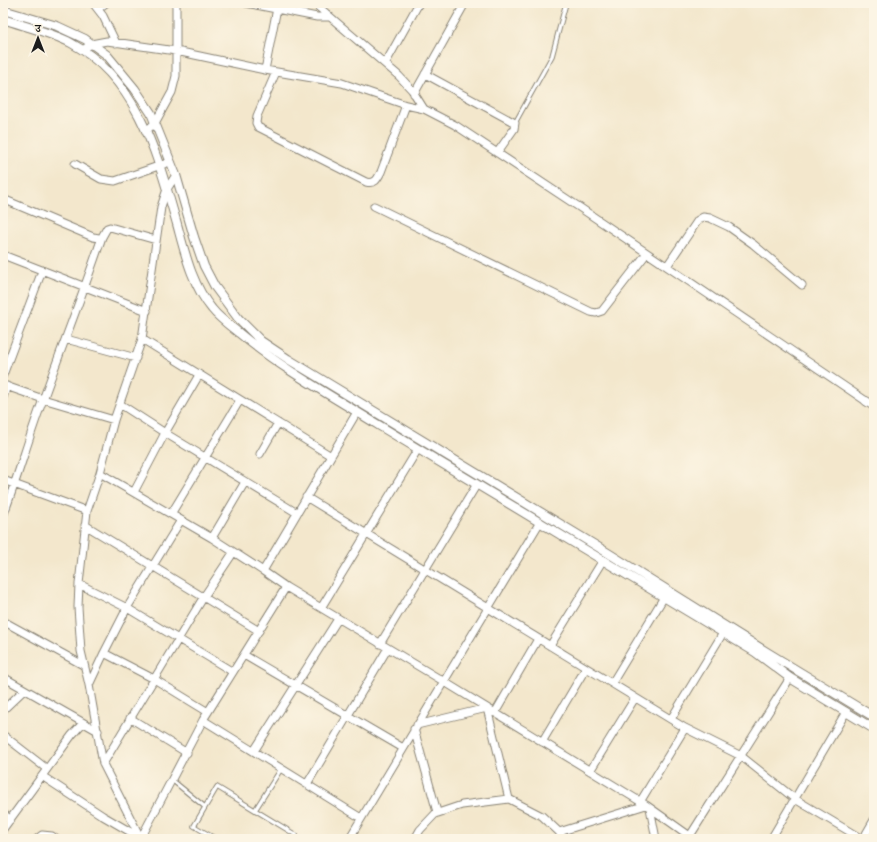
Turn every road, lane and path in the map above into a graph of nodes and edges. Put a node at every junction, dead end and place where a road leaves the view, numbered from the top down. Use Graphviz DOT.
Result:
graph roads {
  1 [pos="106,3"];
  2 [pos="176,3"];
  3 [pos="246,3"];
  4 [pos="419,3"];
  5 [pos="566,3"];
  6 [pos="316,4"];
  7 [pos="464,5"];
  8 [pos="96,6"];
  9 [pos="278,6"];
  10 [pos="3,10"];
  11 [pos="330,17"];
  12 [pos="3,19"];
  13 [pos="116,43"];
  14 [pos="91,44"];
  15 [pos="83,50"];
  16 [pos="176,51"];
  17 [pos="385,64"];
  18 [pos="265,70"];
  19 [pos="276,72"];
  20 [pos="426,74"];
  21 [pos="414,94"];
  22 [pos="406,105"];
  23 [pos="424,109"];
  24 [pos="155,123"];
  25 [pos="515,123"];
  26 [pos="146,131"];
  27 [pos="497,153"];
  28 [pos="170,162"];
  29 [pos="75,164"];
  30 [pos="159,165"];
  31 [pos="176,175"];
  32 [pos="167,189"];
  33 [pos="3,198"];
  34 [pos="374,206"];
  35 [pos="102,236"];
  36 [pos="156,240"];
  37 [pos="647,253"];
  38 [pos="3,255"];
  39 [pos="667,266"];
  40 [pos="42,271"];
  41 [pos="802,285"];
  42 [pos="85,287"];
  43 [pos="147,311"];
  44 [pos="66,339"];
  45 [pos="142,339"];
  46 [pos="136,358"];
  47 [pos="199,375"];
  48 [pos="3,376"];
  49 [pos="5,385"];
  50 [pos="3,397"];
  51 [pos="43,399"];
  52 [pos="240,400"];
  53 [pos="866,401"];
  54 [pos="120,404"];
  55 [pos="874,406"];
  56 [pos="357,412"];
  57 [pos="114,420"];
  58 [pos="278,423"];
  59 [pos="165,433"];
  60 [pos="418,449"];
  61 [pos="260,454"];
  62 [pos="331,456"];
  63 [pos="205,458"];
  64 [pos="100,472"];
  65 [pos="3,480"];
  66 [pos="245,482"];
  67 [pos="477,484"];
  68 [pos="15,485"];
  69 [pos="134,492"];
  70 [pos="306,497"];
  71 [pos="87,511"];
  72 [pos="297,513"];
  73 [pos="171,514"];
  74 [pos="3,516"];
  75 [pos="181,520"];
  76 [pos="540,522"];
  77 [pos="85,525"];
  78 [pos="366,534"];
  79 [pos="212,538"];
  80 [pos="233,553"];
  81 [pos="603,560"];
  82 [pos="151,566"];
  83 [pos="425,570"];
  84 [pos="263,571"];
  85 [pos="79,584"];
  86 [pos="286,587"];
  87 [pos="664,597"];
  88 [pos="203,598"];
  89 [pos="127,608"];
  90 [pos="320,608"];
  91 [pos="488,608"];
  92 [pos="338,619"];
  93 [pos="3,622"];
  94 [pos="259,631"];
  95 [pos="723,633"];
  96 [pos="178,639"];
  97 [pos="538,639"];
  98 [pos="380,644"];
  99 [pos="550,646"];
  100 [pos="388,648"];
  101 [pos="104,653"];
  102 [pos="244,655"];
  103 [pos="84,665"];
  104 [pos="586,668"];
  105 [pos="233,672"];
  106 [pos="3,677"];
  107 [pos="790,678"];
  108 [pos="154,679"];
  109 [pos="443,681"];
  110 [pos="612,684"];
  111 [pos="89,685"];
  112 [pos="296,685"];
  113 [pos="24,690"];
  114 [pos="636,698"];
  115 [pos="487,708"];
  116 [pos="3,710"];
  117 [pos="208,712"];
  118 [pos="846,712"];
  119 [pos="495,713"];
  120 [pos="348,716"];
  121 [pos="874,717"];
  122 [pos="130,718"];
  123 [pos="670,719"];
  124 [pos="203,720"];
  125 [pos="83,723"];
  126 [pos="415,727"];
  127 [pos="685,728"];
  128 [pos="874,729"];
  129 [pos="98,731"];
  130 [pos="3,735"];
  131 [pos="542,742"];
  132 [pos="403,748"];
  133 [pos="254,752"];
  134 [pos="187,753"];
  135 [pos="741,756"];
  136 [pos="103,764"];
  137 [pos="281,768"];
  138 [pos="47,769"];
  139 [pos="590,771"];
  140 [pos="42,776"];
  141 [pos="172,780"];
  142 [pos="307,784"];
  143 [pos="509,799"];
  144 [pos="795,799"];
  145 [pos="645,805"];
  146 [pos="205,807"];
  147 [pos="255,810"];
  148 [pos="437,812"];
  149 [pos="3,813"];
  150 [pos="361,818"];
  151 [pos="10,820"];
  152 [pos="874,820"];
  153 [pos="3,829"];
  154 [pos="559,832"];
  155 [pos="691,838"];
  156 [pos="37,839"];
  157 [pos="56,839"];
  158 [pos="141,839"];
  159 [pos="216,839"];
  160 [pos="293,839"];
  161 [pos="349,839"];
  162 [pos="415,839"];
  163 [pos="563,839"];
  164 [pos="656,839"];
  165 [pos="771,839"];
  166 [pos="862,839"];
  1 -- 8 [label="street"];
  2 -- 16 [label="street"];
  3 -- 9 [label="street"];
  4 -- 17 [label="street"];
  5 -- 25 [label="lane"];
  6 -- 11 [label="street"];
  7 -- 20 [label="street"];
  8 -- 13 [label="street"];
  9 -- 11 [label="street"];
  9 -- 18 [label="street"];
  10 -- 14 [label="street"];
  11 -- 17 [label="street"];
  12 -- 15 [label="street"];
  13 -- 14 [label="street"];
  13 -- 16 [label="street"];
  14 -- 15 [label="street"];
  14 -- 24 [label="street"];
  15 -- 26 [label="street"];
  16 -- 18 [label="street"];
  16 -- 24 [label="street"];
  17 -- 21 [label="street"];
  18 -- 19 [label="street"];
  19 -- 22 [label="street"];
  19 -- 22 [label="street"];
  20 -- 21 [label="street"];
  20 -- 25 [label="street"];
  21 -- 23 [label="street"];
  22 -- 23 [label="street"];
  23 -- 27 [label="street"];
  24 -- 26 [label="street"];
  24 -- 28 [label="street"];
  25 -- 27 [label="street"];
  26 -- 30 [label="street"];
  27 -- 37 [label="street"];
  28 -- 30 [label="street"];
  28 -- 31 [label="street"];
  29 -- 30 [label="street"];
  30 -- 32 [label="street"];
  31 -- 32 [label="street"];
  31 -- 121 [label="street"];
  32 -- 36 [label="street"];
  32 -- 56 [label="street"];
  33 -- 35 [label="street"];
  34 -- 37 [label="street"];
  35 -- 36 [label="street"];
  35 -- 42 [label="street"];
  36 -- 43 [label="street"];
  37 -- 39 [label="street"];
  38 -- 40 [label="street"];
  39 -- 41 [label="street"];
  39 -- 53 [label="street"];
  40 -- 42 [label="street"];
  40 -- 48 [label="street"];
  42 -- 43 [label="street"];
  42 -- 44 [label="street"];
  43 -- 45 [label="street"];
  44 -- 46 [label="street"];
  44 -- 51 [label="street"];
  45 -- 46 [label="street"];
  45 -- 47 [label="street"];
  46 -- 54 [label="street"];
  47 -- 52 [label="street"];
  47 -- 59 [label="street"];
  49 -- 50 [label="street"];
  49 -- 51 [label="street"];
  51 -- 57 [label="street"];
  51 -- 68 [label="street"];
  52 -- 58 [label="street"];
  52 -- 63 [label="street"];
  53 -- 55 [label="street"];
  54 -- 57 [label="street"];
  54 -- 59 [label="street"];
  56 -- 60 [label="street"];
  56 -- 62 [label="street"];
  57 -- 64 [label="street"];
  58 -- 61 [label="street"];
  58 -- 62 [label="street"];
  59 -- 63 [label="street"];
  59 -- 69 [label="street"];
  60 -- 67 [label="street"];
  60 -- 78 [label="street"];
  62 -- 70 [label="street"];
  63 -- 66 [label="street"];
  63 -- 73 [label="street"];
  64 -- 69 [label="street"];
  64 -- 71 [label="street"];
  65 -- 68 [label="street"];
  66 -- 72 [label="street"];
  66 -- 79 [label="street"];
  67 -- 76 [label="street"];
  67 -- 83 [label="street"];
  68 -- 71 [label="street"];
  68 -- 74 [label="street"];
  69 -- 73 [label="street"];
  70 -- 72 [label="street"];
  70 -- 78 [label="street"];
  71 -- 77 [label="street"];
  72 -- 84 [label="street"];
  73 -- 75 [label="street"];
  75 -- 79 [label="street"];
  75 -- 82 [label="street"];
  76 -- 81 [label="street"];
  76 -- 91 [label="street"];
  77 -- 82 [label="street"];
  77 -- 85 [label="street"];
  78 -- 83 [label="street"];
  78 -- 90 [label="street"];
  79 -- 80 [label="street"];
  80 -- 84 [label="street"];
  80 -- 88 [label="street"];
  81 -- 87 [label="street"];
  81 -- 99 [label="street"];
  82 -- 88 [label="street"];
  82 -- 89 [label="street"];
  83 -- 91 [label="street"];
  83 -- 98 [label="street"];
  84 -- 86 [label="street"];
  85 -- 89 [label="street"];
  85 -- 103 [label="street"];
  86 -- 90 [label="street"];
  86 -- 94 [label="street"];
  87 -- 95 [label="street"];
  87 -- 110 [label="street"];
  88 -- 94 [label="street"];
  88 -- 96 [label="street"];
  89 -- 96 [label="street"];
  89 -- 101 [label="street"];
  90 -- 92 [label="street"];
  91 -- 97 [label="street"];
  91 -- 109 [label="street"];
  92 -- 98 [label="street"];
  92 -- 112 [label="street"];
  93 -- 103 [label="street"];
  94 -- 102 [label="street"];
  95 -- 107 [label="street"];
  95 -- 123 [label="street"];
  96 -- 105 [label="street"];
  96 -- 108 [label="street"];
  97 -- 99 [label="street"];
  97 -- 119 [label="street"];
  98 -- 100 [label="street"];
  99 -- 104 [label="street"];
  100 -- 109 [label="street"];
  100 -- 120 [label="street"];
  101 -- 108 [label="street"];
  101 -- 111 [label="street"];
  102 -- 105 [label="street"];
  102 -- 112 [label="street"];
  103 -- 111 [label="street"];
  104 -- 110 [label="street"];
  104 -- 131 [label="street"];
  105 -- 117 [label="street"];
  106 -- 113 [label="street"];
  107 -- 118 [label="street"];
  107 -- 135 [label="street"];
  108 -- 117 [label="street"];
  108 -- 122 [label="street"];
  109 -- 115 [label="street"];
  109 -- 126 [label="street"];
  110 -- 114 [label="street"];
  111 -- 129 [label="street"];
  112 -- 120 [label="street"];
  112 -- 133 [label="street"];
  113 -- 116 [label="street"];
  113 -- 125 [label="street"];
  114 -- 123 [label="street"];
  114 -- 139 [label="street"];
  115 -- 119 [label="street"];
  115 -- 126 [label="street"];
  115 -- 143 [label="street"];
  117 -- 124 [label="street"];
  118 -- 128 [label="street"];
  118 -- 144 [label="street"];
  119 -- 131 [label="street"];
  120 -- 132 [label="street"];
  120 -- 142 [label="street"];
  122 -- 134 [label="street"];
  122 -- 136 [label="street"];
  123 -- 127 [label="street"];
  124 -- 133 [label="street"];
  124 -- 134 [label="street"];
  125 -- 129 [label="street"];
  125 -- 138 [label="street"];
  126 -- 132 [label="street"];
  126 -- 148 [label="street"];
  127 -- 135 [label="street"];
  127 -- 145 [label="street"];
  129 -- 136 [label="street"];
  130 -- 138 [label="street"];
  131 -- 139 [label="street"];
  132 -- 150 [label="street"];
  133 -- 137 [label="street"];
  134 -- 141 [label="street"];
  135 -- 144 [label="street"];
  135 -- 155 [label="street"];
  136 -- 158 [label="street"];
  137 -- 142 [label="street"];
  137 -- 147 [label="lane"];
  138 -- 140 [label="street"];
  139 -- 145 [label="street"];
  140 -- 151 [label="street"];
  140 -- 158 [label="street"];
  141 -- 146 [label="lane"];
  141 -- 158 [label="street"];
  142 -- 150 [label="street"];
  143 -- 148 [label="street"];
  143 -- 154 [label="street"];
  144 -- 165 [label="street"];
  144 -- 166 [label="street"];
  145 -- 154 [label="street"];
  145 -- 155 [label="street"];
  145 -- 164 [label="street"];
  146 -- 147 [label="lane"];
  146 -- 159 [label="lane"];
  147 -- 160 [label="lane"];
  148 -- 162 [label="street"];
  149 -- 151 [label="street"];
  150 -- 161 [label="street"];
  151 -- 153 [label="street"];
  152 -- 166 [label="street"];
  154 -- 163 [label="street"];
  156 -- 157 [label="street"];
}
